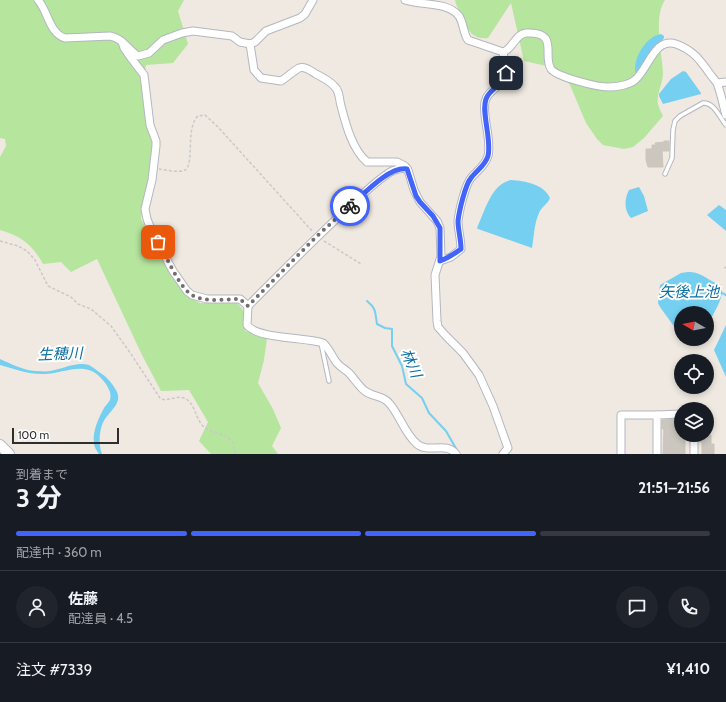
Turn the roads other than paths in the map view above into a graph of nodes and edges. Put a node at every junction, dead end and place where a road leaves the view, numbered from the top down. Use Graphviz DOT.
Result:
graph roads {
  1 [pos="38,0"];
  2 [pos="313,0"];
  3 [pos="405,0"];
  4 [pos="122,42"];
  5 [pos="250,44"];
  6 [pos="503,52"];
  7 [pos="726,82"];
  8 [pos="717,84"];
  9 [pos="726,115"];
  10 [pos="726,125"];
  11 [pos="407,169"];
  12 [pos="665,174"];
  13 [pos="440,261"];
  14 [pos="248,306"];
  15 [pos="321,342"];
  16 [pos="328,381"];
  17 [pos="674,414"];
  18 [pos="657,415"];
  19 [pos="694,442"];
  20 [pos="0,445"];
  21 [pos="9,454"];
  22 [pos="456,454"];
  23 [pos="503,454"];
  24 [pos="621,454"];
  25 [pos="657,454"];
  26 [pos="694,454"];
  1 -- 4 [label="street"];
  2 -- 5 [label="street"];
  3 -- 6 [label="street"];
  4 -- 5 [label="street"];
  4 -- 14 [label="street"];
  5 -- 11 [label="street"];
  6 -- 8 [label="street"];
  6 -- 13 [label="street"];
  7 -- 8 [label="street"];
  8 -- 9 [label="street"];
  10 -- 12 [label="lane"];
  11 -- 13 [label="street"];
  11 -- 14 [label="street"];
  13 -- 23 [label="street"];
  14 -- 15 [label="street"];
  15 -- 16 [label="lane"];
  15 -- 22 [label="street"];
  17 -- 18 [label="street"];
  18 -- 24 [label="street"];
  18 -- 25 [label="street"];
  19 -- 26 [label="street"];
  20 -- 21 [label="main road"];
}
